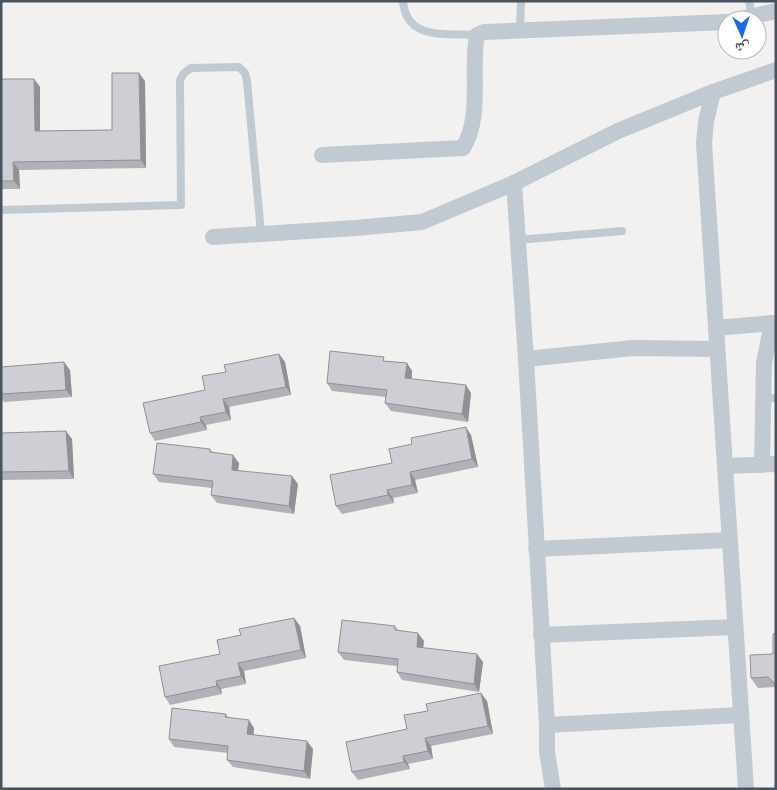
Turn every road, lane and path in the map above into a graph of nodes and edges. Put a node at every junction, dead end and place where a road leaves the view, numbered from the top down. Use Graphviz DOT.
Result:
graph roads {
  1 [pos="403,1"];
  2 [pos="521,1"];
  3 [pos="751,9"];
  4 [pos="776,12"];
  5 [pos="717,22"];
  6 [pos="520,31"];
  7 [pos="477,35"];
  8 [pos="776,70"];
  9 [pos="713,92"];
  10 [pos="322,155"];
  11 [pos="514,183"];
  12 [pos="1,210"];
  13 [pos="622,231"];
  14 [pos="261,233"];
  15 [pos="213,237"];
  16 [pos="518,240"];
  17 [pos="774,323"];
  18 [pos="716,328"];
  19 [pos="717,349"];
  20 [pos="526,359"];
  21 [pos="769,398"];
  22 [pos="769,464"];
  23 [pos="725,466"];
  24 [pos="729,540"];
  25 [pos="536,550"];
  26 [pos="735,627"];
  27 [pos="541,635"];
  28 [pos="740,716"];
  29 [pos="547,725"];
  30 [pos="553,789"];
  31 [pos="746,789"];
  1 -- 7 [label="lane"];
  2 -- 6 [label="lane"];
  3 -- 4 [label="street"];
  5 -- 6 [label="street"];
  6 -- 7 [label="street"];
  7 -- 10 [label="street"];
  8 -- 9 [label="street"];
  9 -- 11 [label="street"];
  9 -- 18 [label="street"];
  11 -- 14 [label="street"];
  11 -- 16 [label="street"];
  12 -- 14 [label="lane"];
  13 -- 16 [label="lane"];
  14 -- 15 [label="street"];
  16 -- 20 [label="street"];
  17 -- 18 [label="street"];
  17 -- 21 [label="street"];
  18 -- 19 [label="street"];
  19 -- 20 [label="street"];
  19 -- 23 [label="street"];
  20 -- 25 [label="street"];
  21 -- 22 [label="street"];
  22 -- 23 [label="street"];
  23 -- 24 [label="street"];
  24 -- 25 [label="street"];
  24 -- 26 [label="street"];
  25 -- 27 [label="street"];
  26 -- 27 [label="street"];
  26 -- 28 [label="street"];
  27 -- 29 [label="street"];
  28 -- 29 [label="street"];
  28 -- 31 [label="street"];
  29 -- 30 [label="street"];
}
